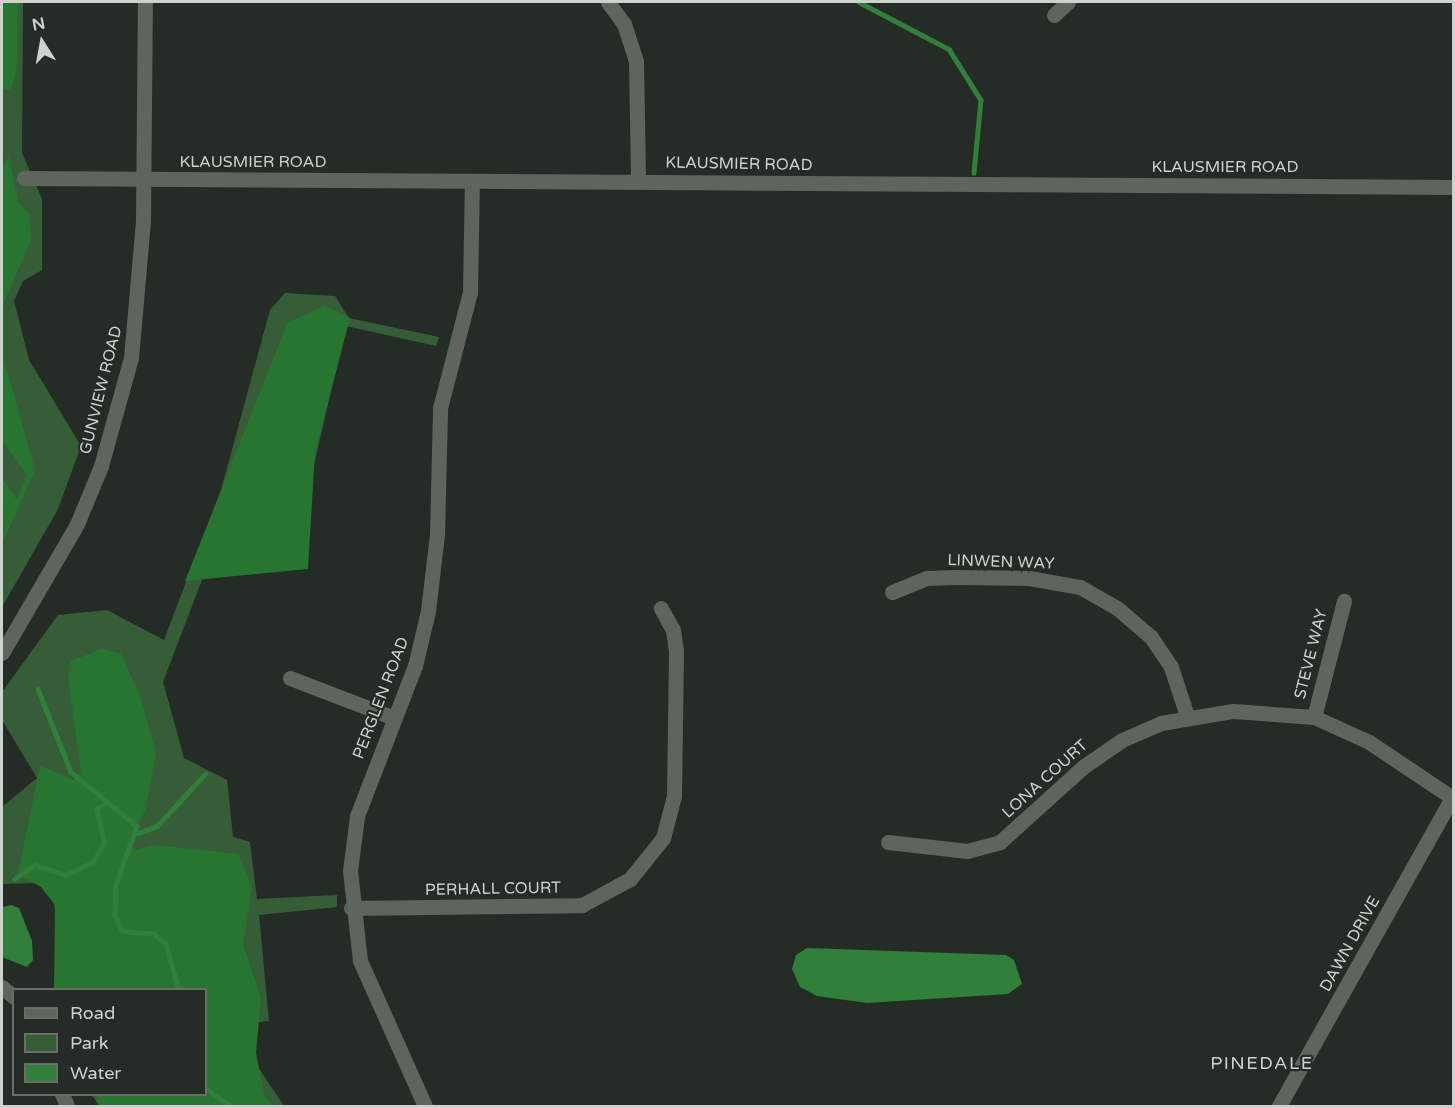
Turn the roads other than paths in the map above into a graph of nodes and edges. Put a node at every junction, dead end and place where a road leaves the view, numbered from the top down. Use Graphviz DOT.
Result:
graph roads {
  1 [pos="145,2"];
  2 [pos="608,2"];
  3 [pos="1068,2"];
  4 [pos="1054,15"];
  5 [pos="24,178"];
  6 [pos="143,180"];
  7 [pos="638,180"];
  8 [pos="472,181"];
  9 [pos="1454,187"];
  10 [pos="892,592"];
  11 [pos="1344,601"];
  12 [pos="661,608"];
  13 [pos="2,653"];
  14 [pos="290,678"];
  15 [pos="1187,716"];
  16 [pos="1314,717"];
  17 [pos="394,718"];
  18 [pos="1453,799"];
  19 [pos="888,842"];
  20 [pos="351,908"];
  21 [pos="425,1107"];
  22 [pos="1279,1107"];
  1 -- 6 [label="street, GUNVIEW ROAD"];
  2 -- 7 [label="street"];
  3 -- 4 [label="street"];
  5 -- 6 [label="street, KLAUSMIER ROAD"];
  6 -- 8 [label="street, KLAUSMIER ROAD"];
  6 -- 13 [label="street, GUNVIEW ROAD"];
  7 -- 8 [label="street, KLAUSMIER ROAD"];
  7 -- 9 [label="street, KLAUSMIER ROAD"];
  8 -- 17 [label="street, PERGLEN ROAD"];
  10 -- 15 [label="street, LINWEN WAY"];
  11 -- 16 [label="street, STEVE WAY"];
  12 -- 20 [label="street, PERHALL COURT"];
  14 -- 17 [label="street"];
  15 -- 16 [label="street, LONA COURT"];
  15 -- 19 [label="street, LONA COURT"];
  16 -- 18 [label="street, LONA COURT"];
  17 -- 20 [label="street, PERGLEN ROAD"];
  18 -- 22 [label="street, DAWN DRIVE"];
  20 -- 21 [label="street, PERGLEN ROAD"];
}
